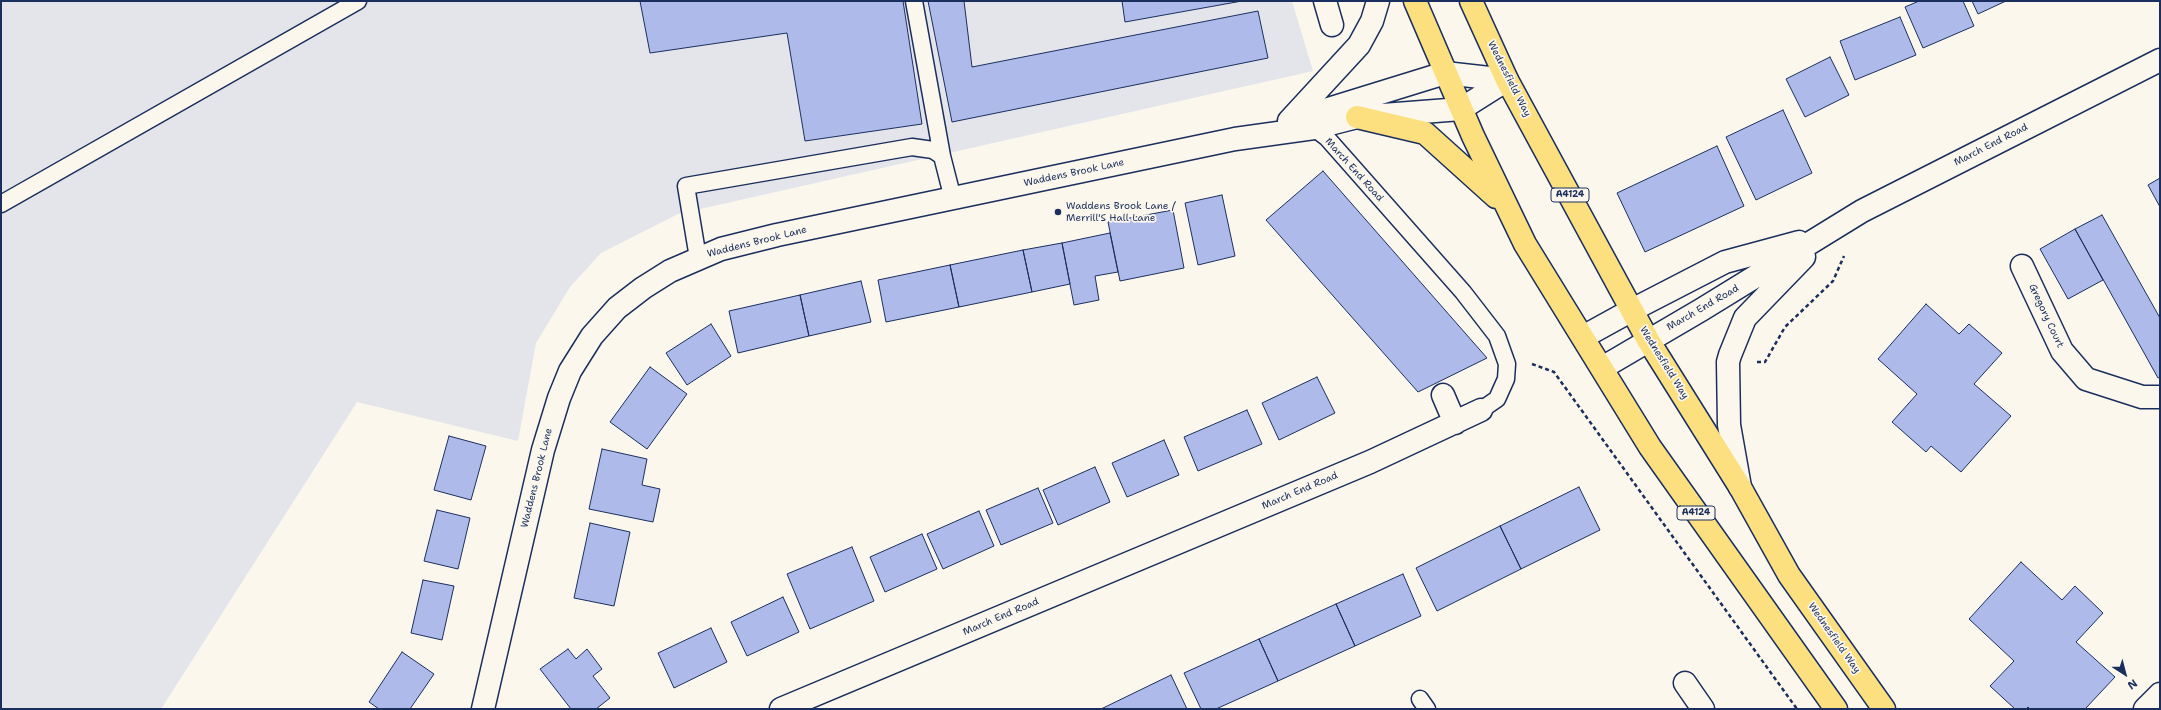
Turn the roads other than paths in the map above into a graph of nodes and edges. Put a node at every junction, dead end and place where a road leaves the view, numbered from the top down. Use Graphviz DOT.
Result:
graph roads {
  1 [pos="358,1"];
  2 [pos="914,1"];
  3 [pos="1325,1"];
  4 [pos="1378,1"];
  5 [pos="1415,1"];
  6 [pos="1471,1"];
  7 [pos="1332,25"];
  8 [pos="2160,60"];
  9 [pos="1445,73"];
  10 [pos="1507,80"];
  11 [pos="1461,108"];
  12 [pos="1357,117"];
  13 [pos="1288,122"];
  14 [pos="1314,128"];
  15 [pos="1235,139"];
  16 [pos="942,156"];
  17 [pos="953,199"];
  18 [pos="1,204"];
  19 [pos="1506,206"];
  20 [pos="1824,236"];
  21 [pos="698,258"];
  22 [pos="2022,266"];
  23 [pos="1632,310"];
  24 [pos="1583,337"];
  25 [pos="1648,340"];
  26 [pos="1602,368"];
  27 [pos="1443,396"];
  28 [pos="2160,397"];
  29 [pos="1481,410"];
  30 [pos="1455,423"];
  31 [pos="1740,487"];
  32 [pos="1685,683"];
  33 [pos="2160,694"];
  34 [pos="483,709"];
  35 [pos="781,709"];
  36 [pos="1703,709"];
  37 [pos="1836,709"];
  38 [pos="1884,709"];
  39 [pos="2145,709"];
  1 -- 18 [label="lane"];
  2 -- 16 [label="lane"];
  3 -- 7 [label="street"];
  4 -- 13 [label="street"];
  5 -- 9 [label="main road, A4124"];
  6 -- 10 [label="main road, Wednesfield Way / A4124"];
  8 -- 20 [label="street, March End Road"];
  9 -- 10 [label="street"];
  9 -- 11 [label="main road, A4124"];
  9 -- 13 [label="street"];
  10 -- 11 [label="street"];
  10 -- 23 [label="main road, Wednesfield Way / A4124"];
  11 -- 12 [label="street"];
  11 -- 19 [label="main road, A4124"];
  12 -- 14 [label="street"];
  12 -- 19 [label="main road"];
  13 -- 15 [label="street"];
  14 -- 15 [label="street"];
  14 -- 29 [label="lane, March End Road"];
  15 -- 17 [label="street, Waddens Brook Lane"];
  16 -- 17 [label="lane"];
  16 -- 21 [label="lane"];
  17 -- 21 [label="street, Waddens Brook Lane"];
  19 -- 24 [label="main road, A4124"];
  20 -- 23 [label="street"];
  20 -- 25 [label="street, March End Road"];
  20 -- 31 [label="street, March End Road"];
  21 -- 34 [label="street, Waddens Brook Lane"];
  22 -- 28 [label="street, Gregory Court"];
  23 -- 24 [label="street"];
  23 -- 25 [label="main road, Wednesfield Way / A4124"];
  24 -- 26 [label="main road, A4124"];
  25 -- 26 [label="street, March End Road"];
  25 -- 31 [label="main road, Wednesfield Way / A4124"];
  26 -- 37 [label="main road, A4124"];
  27 -- 30 [label="street"];
  29 -- 30 [label="street, March End Road"];
  30 -- 35 [label="street, March End Road"];
  31 -- 38 [label="main road, Wednesfield Way / A4124"];
  32 -- 36 [label="street"];
  33 -- 39 [label="street"];
}
